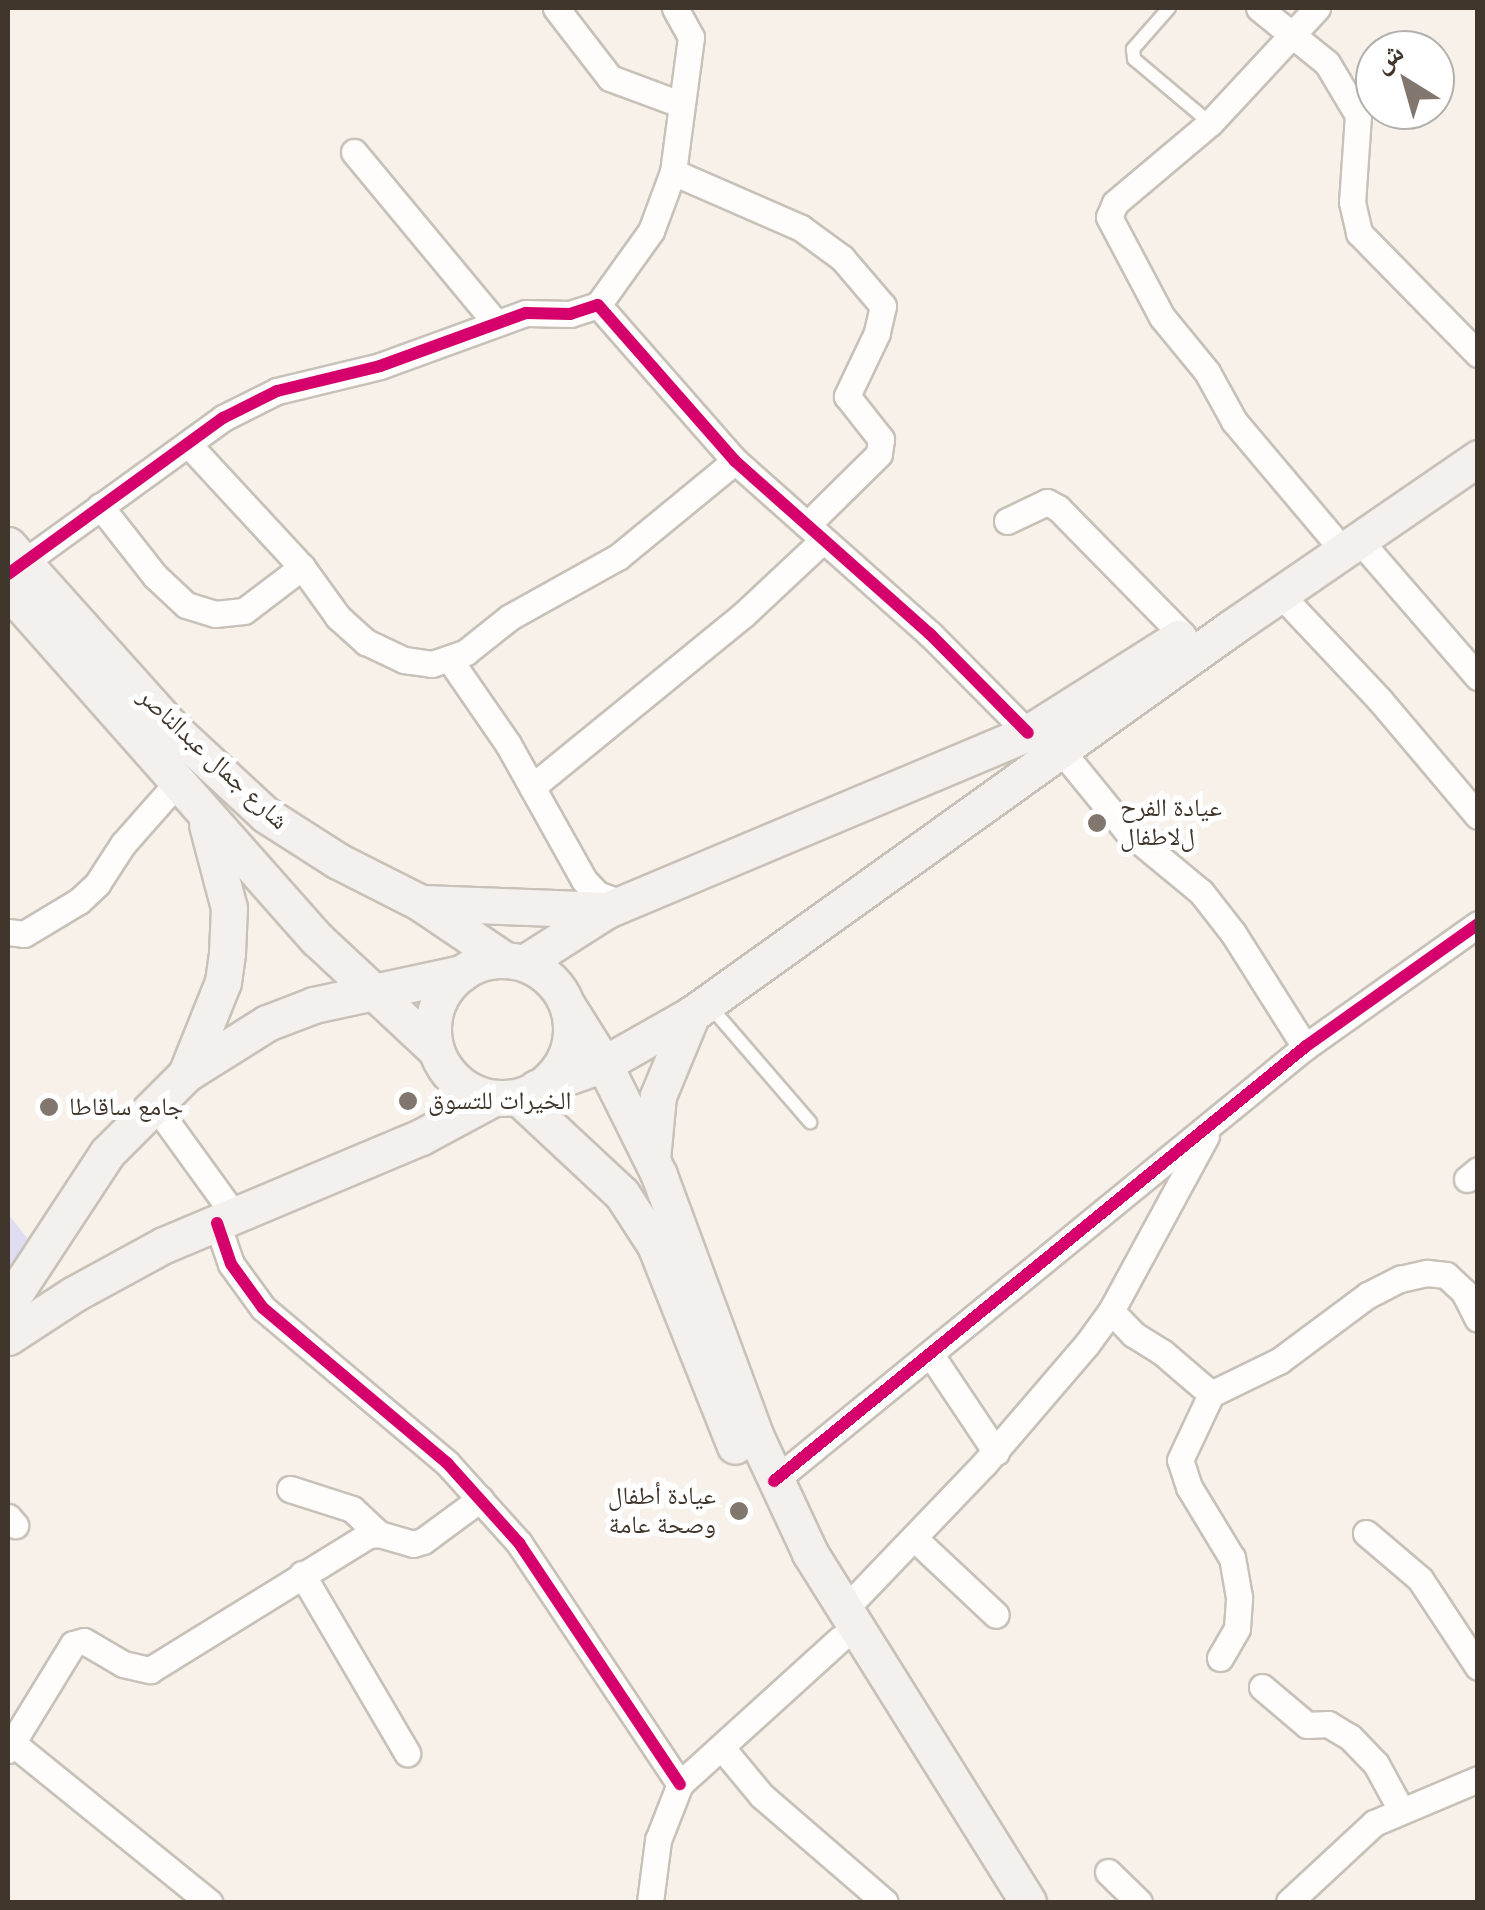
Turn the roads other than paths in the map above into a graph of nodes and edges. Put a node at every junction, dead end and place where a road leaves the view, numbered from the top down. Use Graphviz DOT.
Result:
graph roads {
  1 [pos="556,8"];
  2 [pos="675,8"];
  3 [pos="1169,8"];
  4 [pos="1259,8"];
  5 [pos="1318,8"];
  6 [pos="1293,33"];
  7 [pos="680,104"];
  8 [pos="1210,123"];
  9 [pos="354,152"];
  10 [pos="673,172"];
  11 [pos="598,305"];
  12 [pos="495,322"];
  13 [pos="1478,354"];
  14 [pos="1478,437"];
  15 [pos="188,444"];
  16 [pos="1478,458"];
  17 [pos="736,461"];
  18 [pos="100,506"];
  19 [pos="1007,521"];
  20 [pos="815,533"];
  21 [pos="1345,538"];
  22 [pos="302,567"];
  23 [pos="12,568"];
  24 [pos="1281,595"];
  25 [pos="1184,635"];
  26 [pos="450,660"];
  27 [pos="1478,677"];
  28 [pos="1028,734"];
  29 [pos="1060,749"];
  30 [pos="177,782"];
  31 [pos="532,787"];
  32 [pos="202,810"];
  33 [pos="1478,816"];
  34 [pos="419,902"];
  35 [pos="615,907"];
  36 [pos="1478,924"];
  37 [pos="8,932"];
  38 [pos="514,962"];
  39 [pos="462,973"];
  40 [pos="369,991"];
  41 [pos="567,1004"];
  42 [pos="700,1008"];
  43 [pos="1305,1047"];
  44 [pos="436,1050"];
  45 [pos="604,1064"];
  46 [pos="186,1074"];
  47 [pos="515,1095"];
  48 [pos="154,1104"];
  49 [pos="810,1122"];
  50 [pos="1214,1122"];
  51 [pos="652,1160"];
  52 [pos="226,1219"];
  53 [pos="8,1304"];
  54 [pos="1110,1310"];
  55 [pos="1478,1319"];
  56 [pos="8,1337"];
  57 [pos="931,1354"];
  58 [pos="1211,1394"];
  59 [pos="996,1452"];
  60 [pos="774,1481"];
  61 [pos="290,1489"];
  62 [pos="480,1500"];
  63 [pos="1366,1533"];
  64 [pos="378,1534"];
  65 [pos="914,1538"];
  66 [pos="302,1574"];
  67 [pos="996,1615"];
  68 [pos="841,1625"];
  69 [pos="1220,1658"];
  70 [pos="1478,1666"];
  71 [pos="1262,1687"];
  72 [pos="11,1748"];
  73 [pos="722,1748"];
  74 [pos="408,1754"];
  75 [pos="1478,1779"];
  76 [pos="680,1784"];
  77 [pos="1400,1808"];
  78 [pos="1108,1872"];
  79 [pos="209,1902"];
  80 [pos="650,1902"];
  81 [pos="886,1902"];
  82 [pos="1010,1902"];
  83 [pos="1028,1902"];
  84 [pos="1138,1902"];
  85 [pos="1289,1902"];
  1 -- 7 [label="street"];
  2 -- 7 [label="street"];
  3 -- 8 [label="lane"];
  4 -- 6 [label="street"];
  5 -- 6 [label="street"];
  6 -- 8 [label="street"];
  6 -- 13 [label="street"];
  7 -- 10 [label="street"];
  8 -- 21 [label="street"];
  9 -- 12 [label="street"];
  10 -- 11 [label="street"];
  10 -- 20 [label="street"];
  11 -- 12 [label="street"];
  11 -- 17 [label="street"];
  12 -- 15 [label="street"];
  14 -- 21 [label="main road"];
  15 -- 18 [label="street"];
  15 -- 22 [label="street"];
  16 -- 21 [label="main road"];
  17 -- 20 [label="street"];
  17 -- 26 [label="street"];
  18 -- 22 [label="street"];
  18 -- 23 [label="street"];
  19 -- 25 [label="street"];
  20 -- 28 [label="street"];
  20 -- 31 [label="street"];
  21 -- 24 [label="main road"];
  21 -- 25 [label="main road"];
  21 -- 27 [label="street"];
  22 -- 26 [label="street"];
  23 -- 30 [label="main road, شارع جمال عبدالناصر"];
  23 -- 34 [label="main road, شارع جمال عبدالناصر"];
  24 -- 29 [label="main road"];
  24 -- 33 [label="street"];
  25 -- 28 [label="main road"];
  26 -- 31 [label="street"];
  28 -- 35 [label="main road"];
  29 -- 42 [label="main road"];
  29 -- 43 [label="street"];
  30 -- 32 [label="main road, شارع جمال عبدالناصر"];
  30 -- 37 [label="street"];
  31 -- 35 [label="street"];
  32 -- 40 [label="main road, شارع جمال عبدالناصر"];
  32 -- 46 [label="main road"];
  34 -- 35 [label="main road"];
  34 -- 38 [label="main road, شارع جمال عبدالناصر"];
  35 -- 38 [label="main road"];
  36 -- 43 [label="street"];
  38 -- 39 [label="main road"];
  38 -- 41 [label="main road"];
  39 -- 40 [label="main road"];
  39 -- 44 [label="main road"];
  40 -- 44 [label="main road, شارع جمال عبدالناصر"];
  40 -- 46 [label="main road"];
  41 -- 45 [label="main road"];
  41 -- 47 [label="main road"];
  42 -- 45 [label="main road"];
  42 -- 49 [label="lane"];
  42 -- 51 [label="main road"];
  43 -- 50 [label="street"];
  44 -- 47 [label="main road"];
  45 -- 47 [label="main road"];
  45 -- 51 [label="main road"];
  46 -- 48 [label="main road"];
  47 -- 52 [label="main road"];
  47 -- 68 [label="main road"];
  48 -- 52 [label="street"];
  48 -- 53 [label="main road"];
  50 -- 54 [label="street"];
  50 -- 57 [label="street"];
  51 -- 60 [label="main road"];
  52 -- 56 [label="main road"];
  52 -- 62 [label="street"];
  54 -- 58 [label="street"];
  54 -- 59 [label="street"];
  55 -- 58 [label="street"];
  57 -- 59 [label="street"];
  57 -- 60 [label="street"];
  58 -- 69 [label="street"];
  59 -- 65 [label="street"];
  60 -- 68 [label="main road"];
  61 -- 64 [label="street"];
  62 -- 64 [label="street"];
  62 -- 76 [label="street"];
  63 -- 70 [label="street"];
  64 -- 66 [label="street"];
  65 -- 67 [label="street"];
  65 -- 68 [label="street"];
  66 -- 72 [label="street"];
  66 -- 74 [label="street"];
  68 -- 73 [label="street"];
  68 -- 82 [label="main road"];
  68 -- 83 [label="main road"];
  71 -- 77 [label="street"];
  72 -- 79 [label="street"];
  73 -- 76 [label="street"];
  73 -- 81 [label="street"];
  75 -- 77 [label="street"];
  76 -- 80 [label="street"];
  77 -- 85 [label="street"];
  78 -- 84 [label="street"];
}
